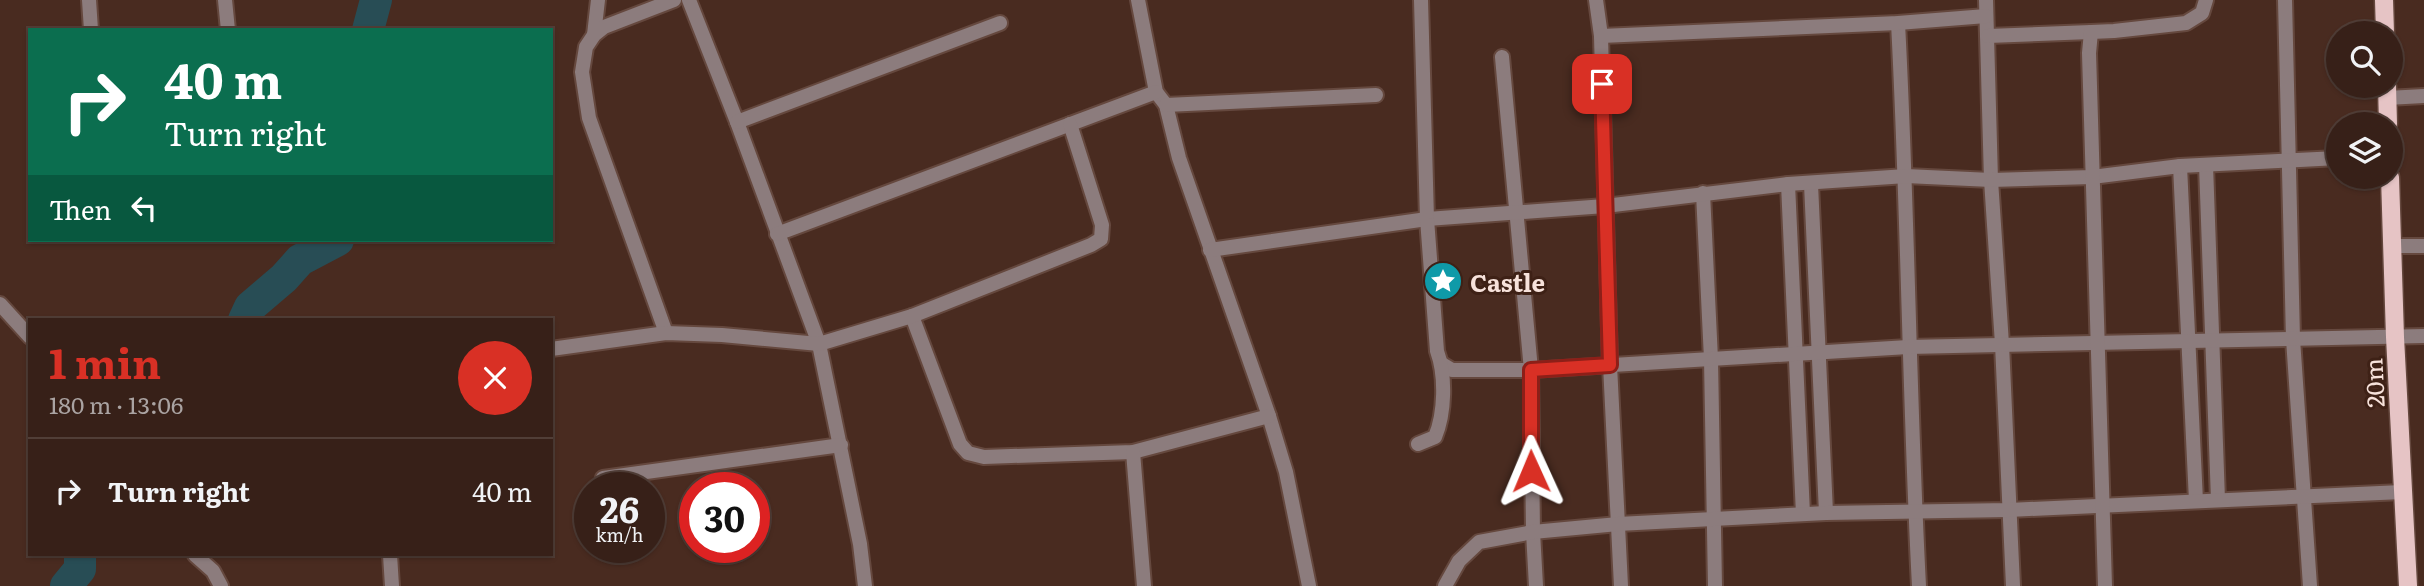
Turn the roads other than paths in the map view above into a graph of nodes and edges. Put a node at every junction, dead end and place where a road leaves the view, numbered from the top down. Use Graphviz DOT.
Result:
graph roads {
  1 [pos="89,0"];
  2 [pos="225,0"];
  3 [pos="598,0"];
  4 [pos="674,0"];
  5 [pos="689,0"];
  6 [pos="1139,0"];
  7 [pos="1421,0"];
  8 [pos="1596,0"];
  9 [pos="1986,0"];
  10 [pos="2206,0"];
  11 [pos="2285,0"];
  12 [pos="2384,0"];
  13 [pos="1986,16"];
  14 [pos="2385,21"];
  15 [pos="1000,23"];
  16 [pos="1898,23"];
  17 [pos="91,28"];
  18 [pos="228,28"];
  19 [pos="2091,32"];
  20 [pos="594,35"];
  21 [pos="1601,36"];
  22 [pos="1987,36"];
  23 [pos="1502,57"];
  24 [pos="1156,92"];
  25 [pos="2403,94"];
  26 [pos="1376,95"];
  27 [pos="2424,96"];
  28 [pos="1166,105"];
  29 [pos="737,121"];
  30 [pos="1070,124"];
  31 [pos="2326,158"];
  32 [pos="2289,160"];
  33 [pos="2206,165"];
  34 [pos="2180,166"];
  35 [pos="1906,176"];
  36 [pos="2092,177"];
  37 [pos="1991,180"];
  38 [pos="1788,184"];
  39 [pos="1811,184"];
  40 [pos="2390,189"];
  41 [pos="1703,193"];
  42 [pos="1605,206"];
  43 [pos="1517,214"];
  44 [pos="1427,219"];
  45 [pos="777,234"];
  46 [pos="2392,246"];
  47 [pos="2424,246"];
  48 [pos="1210,250"];
  49 [pos="0,304"];
  50 [pos="912,316"];
  51 [pos="666,333"];
  52 [pos="28,335"];
  53 [pos="2395,337"];
  54 [pos="2424,337"];
  55 [pos="2293,339"];
  56 [pos="2189,340"];
  57 [pos="2211,340"];
  58 [pos="2097,343"];
  59 [pos="819,344"];
  60 [pos="2002,344"];
  61 [pos="1908,346"];
  62 [pos="553,349"];
  63 [pos="1818,353"];
  64 [pos="1796,354"];
  65 [pos="1712,359"];
  66 [pos="1442,364"];
  67 [pos="1610,365"];
  68 [pos="1531,370"];
  69 [pos="1269,416"];
  70 [pos="1419,444"];
  71 [pos="841,445"];
  72 [pos="1133,452"];
  73 [pos="646,472"];
  74 [pos="2402,492"];
  75 [pos="2303,497"];
  76 [pos="2218,500"];
  77 [pos="2196,501"];
  78 [pos="2101,506"];
  79 [pos="1915,510"];
  80 [pos="2009,510"];
  81 [pos="1826,513"];
  82 [pos="1803,514"];
  83 [pos="1715,520"];
  84 [pos="1618,524"];
  85 [pos="1532,531"];
  86 [pos="196,556"];
  87 [pos="390,556"];
  88 [pos="221,586"];
  89 [pos="392,586"];
  90 [pos="865,586"];
  91 [pos="1144,586"];
  92 [pos="1308,586"];
  93 [pos="1445,586"];
  94 [pos="1536,586"];
  95 [pos="1620,586"];
  96 [pos="1715,586"];
  97 [pos="1919,586"];
  98 [pos="2013,586"];
  99 [pos="2105,586"];
  100 [pos="2310,586"];
  101 [pos="2408,586"];
  1 -- 17 [label="street"];
  2 -- 18 [label="street"];
  3 -- 20 [label="street"];
  4 -- 20 [label="street"];
  5 -- 29 [label="street"];
  6 -- 24 [label="street"];
  7 -- 44 [label="street"];
  8 -- 21 [label="street"];
  9 -- 13 [label="street"];
  10 -- 19 [label="street"];
  11 -- 32 [label="street"];
  12 -- 14 [label="main road"];
  13 -- 16 [label="street"];
  13 -- 22 [label="street"];
  15 -- 29 [label="street"];
  16 -- 21 [label="street"];
  16 -- 35 [label="street"];
  19 -- 22 [label="street"];
  19 -- 36 [label="street"];
  20 -- 51 [label="street"];
  21 -- 42 [label="street"];
  22 -- 37 [label="street"];
  23 -- 43 [label="street"];
  24 -- 28 [label="street"];
  24 -- 30 [label="street"];
  25 -- 27 [label="street"];
  26 -- 28 [label="street"];
  28 -- 48 [label="street"];
  29 -- 45 [label="street"];
  30 -- 45 [label="street"];
  30 -- 50 [label="street"];
  31 -- 32 [label="street"];
  32 -- 33 [label="street"];
  32 -- 55 [label="street"];
  33 -- 34 [label="street"];
  33 -- 57 [label="street"];
  34 -- 36 [label="street"];
  34 -- 56 [label="street"];
  35 -- 37 [label="street"];
  35 -- 39 [label="street"];
  35 -- 61 [label="street"];
  36 -- 37 [label="street"];
  36 -- 58 [label="street"];
  37 -- 60 [label="street"];
  38 -- 39 [label="street"];
  38 -- 41 [label="street"];
  38 -- 64 [label="street"];
  39 -- 63 [label="street"];
  40 -- 46 [label="main road, 20m"];
  41 -- 42 [label="street"];
  41 -- 65 [label="street"];
  42 -- 43 [label="street"];
  42 -- 67 [label="street"];
  43 -- 44 [label="street"];
  43 -- 68 [label="street"];
  44 -- 48 [label="street"];
  44 -- 66 [label="street"];
  45 -- 59 [label="street"];
  46 -- 47 [label="street"];
  46 -- 53 [label="main road, 20m"];
  48 -- 69 [label="street"];
  49 -- 52 [label="street"];
  50 -- 59 [label="street"];
  50 -- 72 [label="street"];
  51 -- 59 [label="street"];
  51 -- 62 [label="street"];
  53 -- 54 [label="street"];
  53 -- 55 [label="street"];
  53 -- 74 [label="main road, 20m"];
  55 -- 57 [label="street"];
  55 -- 75 [label="street"];
  56 -- 57 [label="street"];
  56 -- 58 [label="street"];
  56 -- 77 [label="street"];
  57 -- 76 [label="street"];
  58 -- 60 [label="street"];
  58 -- 78 [label="street"];
  59 -- 71 [label="street"];
  60 -- 61 [label="street"];
  60 -- 80 [label="street"];
  61 -- 63 [label="street"];
  61 -- 79 [label="street"];
  63 -- 64 [label="street"];
  63 -- 81 [label="street"];
  64 -- 65 [label="street"];
  64 -- 82 [label="street"];
  65 -- 67 [label="street"];
  65 -- 83 [label="street"];
  66 -- 68 [label="street"];
  66 -- 70 [label="street"];
  67 -- 68 [label="street"];
  67 -- 84 [label="street"];
  68 -- 85 [label="street"];
  69 -- 72 [label="street"];
  69 -- 92 [label="street"];
  71 -- 73 [label="street"];
  71 -- 90 [label="street"];
  72 -- 91 [label="street"];
  74 -- 75 [label="street"];
  74 -- 101 [label="main road, 20m"];
  75 -- 76 [label="street"];
  75 -- 100 [label="street"];
  76 -- 77 [label="street"];
  77 -- 78 [label="street"];
  78 -- 80 [label="street"];
  78 -- 99 [label="street"];
  79 -- 80 [label="street"];
  79 -- 81 [label="street"];
  79 -- 97 [label="street"];
  80 -- 98 [label="street"];
  81 -- 82 [label="street"];
  82 -- 83 [label="street"];
  83 -- 84 [label="street"];
  83 -- 96 [label="street"];
  84 -- 85 [label="street"];
  84 -- 95 [label="street"];
  85 -- 93 [label="street"];
  85 -- 94 [label="street"];
  86 -- 88 [label="street"];
  87 -- 89 [label="street"];
}
